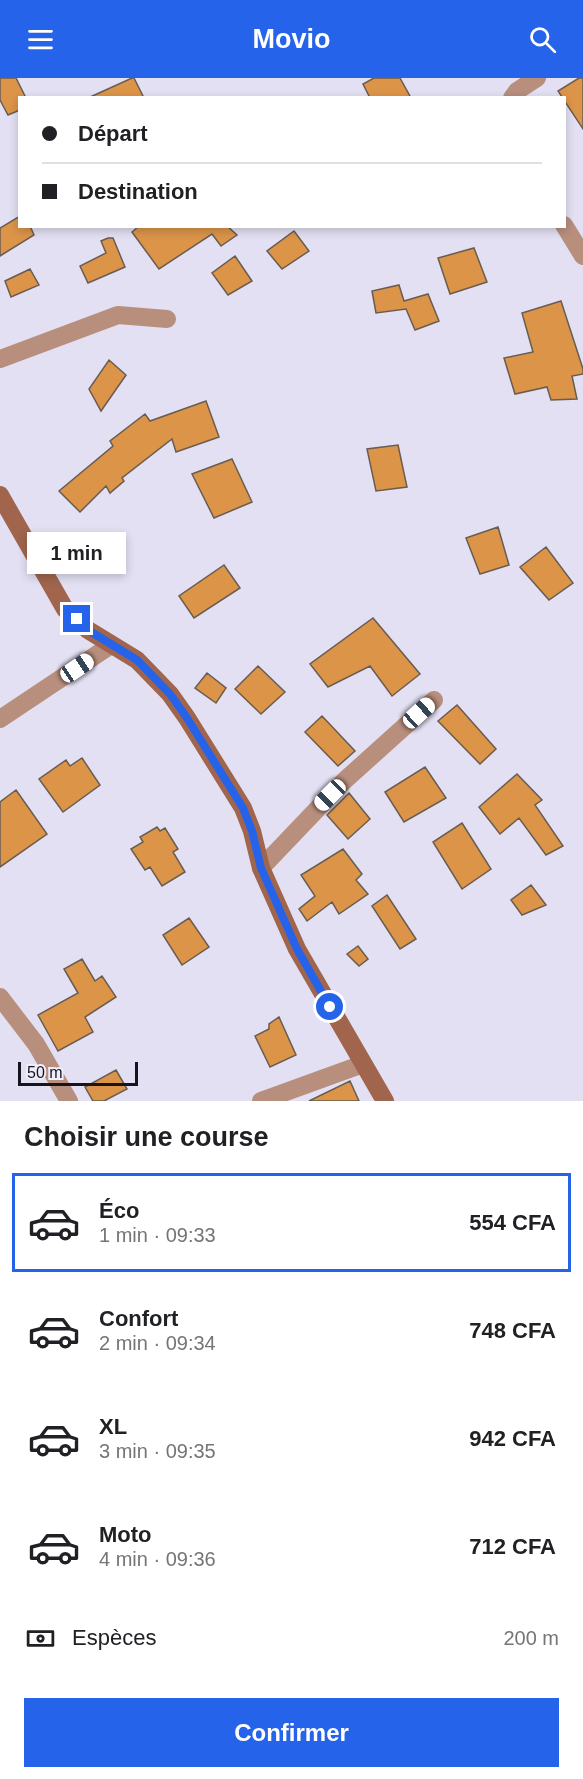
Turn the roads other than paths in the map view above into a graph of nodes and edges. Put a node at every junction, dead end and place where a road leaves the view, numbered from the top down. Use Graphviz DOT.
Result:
graph roads {
  1 [pos="537,78"];
  2 [pos="513,96"];
  3 [pos="566,228"];
  4 [pos="583,256"];
  5 [pos="166,319"];
  6 [pos="0,359"];
  7 [pos="0,495"];
  8 [pos="111,645"];
  9 [pos="434,700"];
  10 [pos="0,719"];
  11 [pos="261,868"];
  12 [pos="0,997"];
  13 [pos="363,1064"];
  14 [pos="69,1101"];
  15 [pos="261,1101"];
  16 [pos="385,1101"];
  1 -- 2 [label="street"];
  3 -- 4 [label="street"];
  5 -- 6 [label="street"];
  7 -- 8 [label="street"];
  8 -- 10 [label="street"];
  8 -- 11 [label="street"];
  9 -- 11 [label="street"];
  11 -- 13 [label="street"];
  12 -- 14 [label="street"];
  13 -- 15 [label="street"];
  13 -- 16 [label="street"];
}
